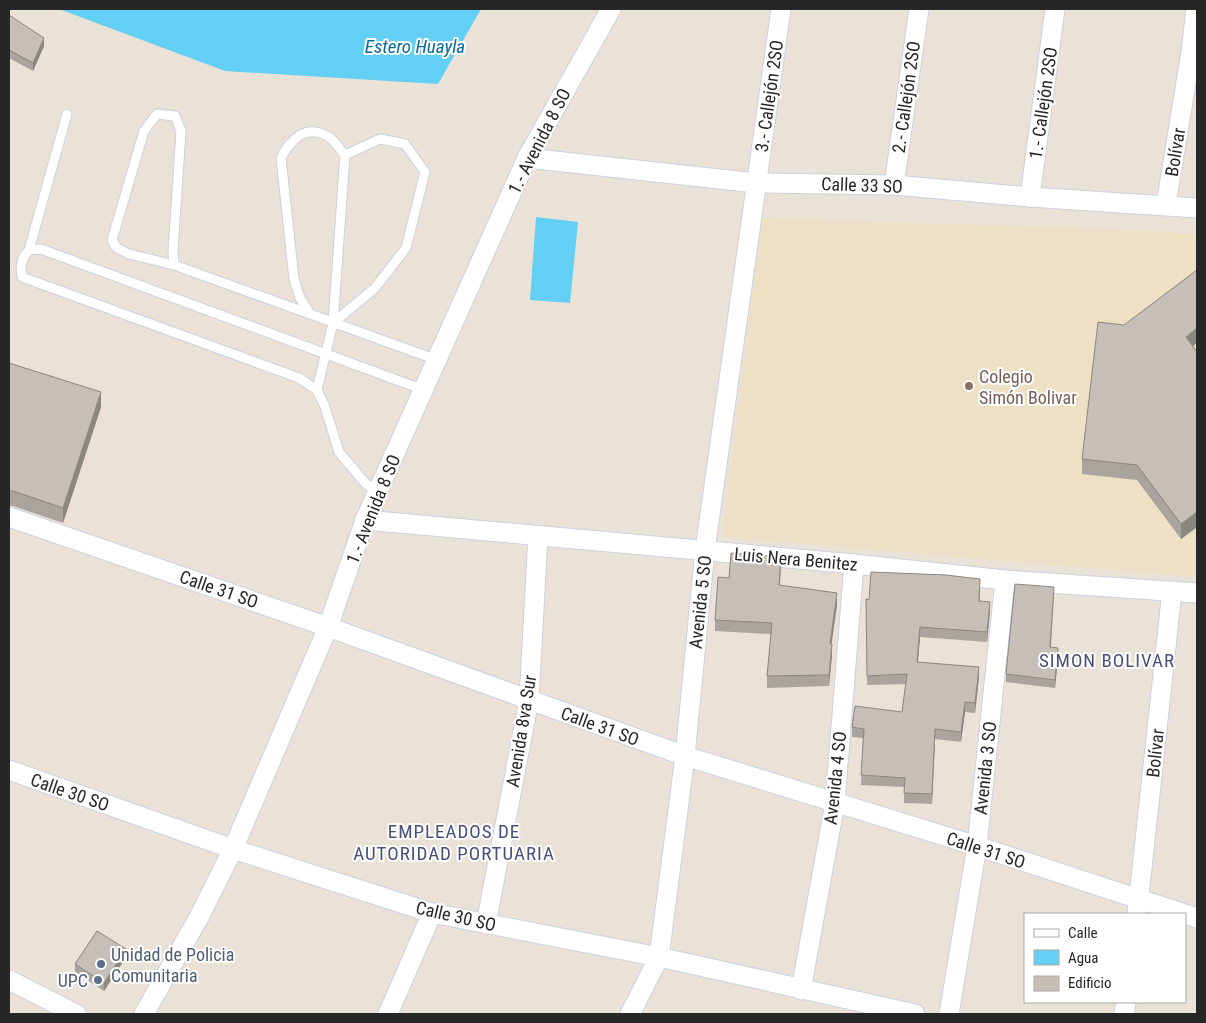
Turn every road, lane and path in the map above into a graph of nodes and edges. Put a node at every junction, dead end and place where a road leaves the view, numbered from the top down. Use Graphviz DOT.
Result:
graph roads {
  1 [pos="610,9"];
  2 [pos="781,9"];
  3 [pos="918,9"];
  4 [pos="1056,9"];
  5 [pos="1196,9"];
  6 [pos="1194,52"];
  7 [pos="67,114"];
  8 [pos="345,155"];
  9 [pos="527,158"];
  10 [pos="756,183"];
  11 [pos="894,185"];
  12 [pos="1030,197"];
  13 [pos="1166,205"];
  14 [pos="1197,208"];
  15 [pos="29,250"];
  16 [pos="174,265"];
  17 [pos="310,314"];
  18 [pos="333,323"];
  19 [pos="326,353"];
  20 [pos="437,360"];
  21 [pos="317,390"];
  22 [pos="424,390"];
  23 [pos="378,491"];
  24 [pos="9,517"];
  25 [pos="365,520"];
  26 [pos="538,536"];
  27 [pos="705,550"];
  28 [pos="854,564"];
  29 [pos="1005,580"];
  30 [pos="1172,591"];
  31 [pos="1197,593"];
  32 [pos="328,627"];
  33 [pos="528,700"];
  34 [pos="685,756"];
  35 [pos="9,770"];
  36 [pos="835,803"];
  37 [pos="977,846"];
  38 [pos="233,850"];
  39 [pos="1138,907"];
  40 [pos="432,913"];
  41 [pos="1170,913"];
  42 [pos="486,924"];
  43 [pos="659,957"];
  44 [pos="9,980"];
  45 [pos="801,990"];
  46 [pos="76,1014"];
  47 [pos="144,1014"];
  48 [pos="388,1014"];
  49 [pos="630,1014"];
  50 [pos="915,1014"];
  51 [pos="949,1014"];
  1 -- 9 [label="street, 1.- Avenida 8 SO"];
  2 -- 10 [label="street, 3.- Callejón 2SO"];
  3 -- 11 [label="street, 2.- Callejón 2SO"];
  4 -- 12 [label="street, 1.- Callejón 2SO"];
  5 -- 6 [label="street, Bolívar"];
  6 -- 13 [label="street, Bolívar"];
  7 -- 15 [label="lane"];
  8 -- 17 [label="lane"];
  8 -- 18 [label="lane"];
  8 -- 18 [label="lane"];
  9 -- 10 [label="street, Calle 33 SO"];
  9 -- 20 [label="street, 1.- Avenida 8 SO"];
  10 -- 11 [label="street, Calle 33 SO"];
  10 -- 27 [label="street, Avenida 5 SO"];
  11 -- 12 [label="street, Calle 33 SO"];
  12 -- 13 [label="street, Calle 33 SO"];
  13 -- 14 [label="street, Calle 33 SO"];
  15 -- 19 [label="lane"];
  15 -- 21 [label="lane"];
  16 -- 16 [label="lane"];
  16 -- 17 [label="lane"];
  17 -- 18 [label="lane"];
  18 -- 19 [label="lane"];
  18 -- 20 [label="lane"];
  19 -- 21 [label="lane"];
  19 -- 22 [label="lane"];
  20 -- 22 [label="street, 1.- Avenida 8 SO"];
  21 -- 23 [label="lane"];
  22 -- 23 [label="street, 1.- Avenida 8 SO"];
  23 -- 25 [label="street, 1.- Avenida 8 SO"];
  24 -- 32 [label="street, Calle 31 SO"];
  25 -- 26 [label="street, Luis Nera Benitez"];
  25 -- 32 [label="street, 1.- Avenida 8 SO"];
  26 -- 27 [label="street, Luis Nera Benitez"];
  26 -- 33 [label="street, Avenida 8va Sur"];
  27 -- 28 [label="street, Luis Nera Benitez"];
  27 -- 34 [label="street, Avenida 5 SO"];
  28 -- 29 [label="street, Luis Nera Benitez"];
  28 -- 36 [label="street, Avenida 4 SO"];
  29 -- 30 [label="street, Luis Nera Benitez"];
  29 -- 37 [label="street, Avenida 3 SO"];
  30 -- 31 [label="street, Luis Nera Benitez"];
  30 -- 39 [label="street, Bolívar"];
  32 -- 33 [label="street, Calle 31 SO"];
  32 -- 38 [label="street, 1.- Avenida 8 SO"];
  33 -- 34 [label="street, Calle 31 SO"];
  33 -- 42 [label="street, Avenida 8va Sur"];
  34 -- 36 [label="street, Calle 31 SO"];
  34 -- 43 [label="street, Avenida 5 SO"];
  35 -- 38 [label="street, Calle 30 SO"];
  36 -- 37 [label="street, Calle 31 SO"];
  36 -- 45 [label="street, Avenida 4 SO"];
  37 -- 39 [label="street, Calle 31 SO"];
  37 -- 51 [label="street, Avenida 3 SO"];
  38 -- 40 [label="street, Calle 30 SO"];
  38 -- 47 [label="street, 1.- Avenida 8 SO"];
  39 -- 41 [label="street, Calle 31 SO"];
  40 -- 42 [label="street, Calle 30 SO"];
  40 -- 48 [label="street"];
  42 -- 43 [label="street, Calle 30 SO"];
  43 -- 45 [label="street, Calle 30 SO"];
  43 -- 49 [label="street, Avenida 5 SO"];
  44 -- 46 [label="street"];
  45 -- 50 [label="street, Calle 30 SO"];
}
